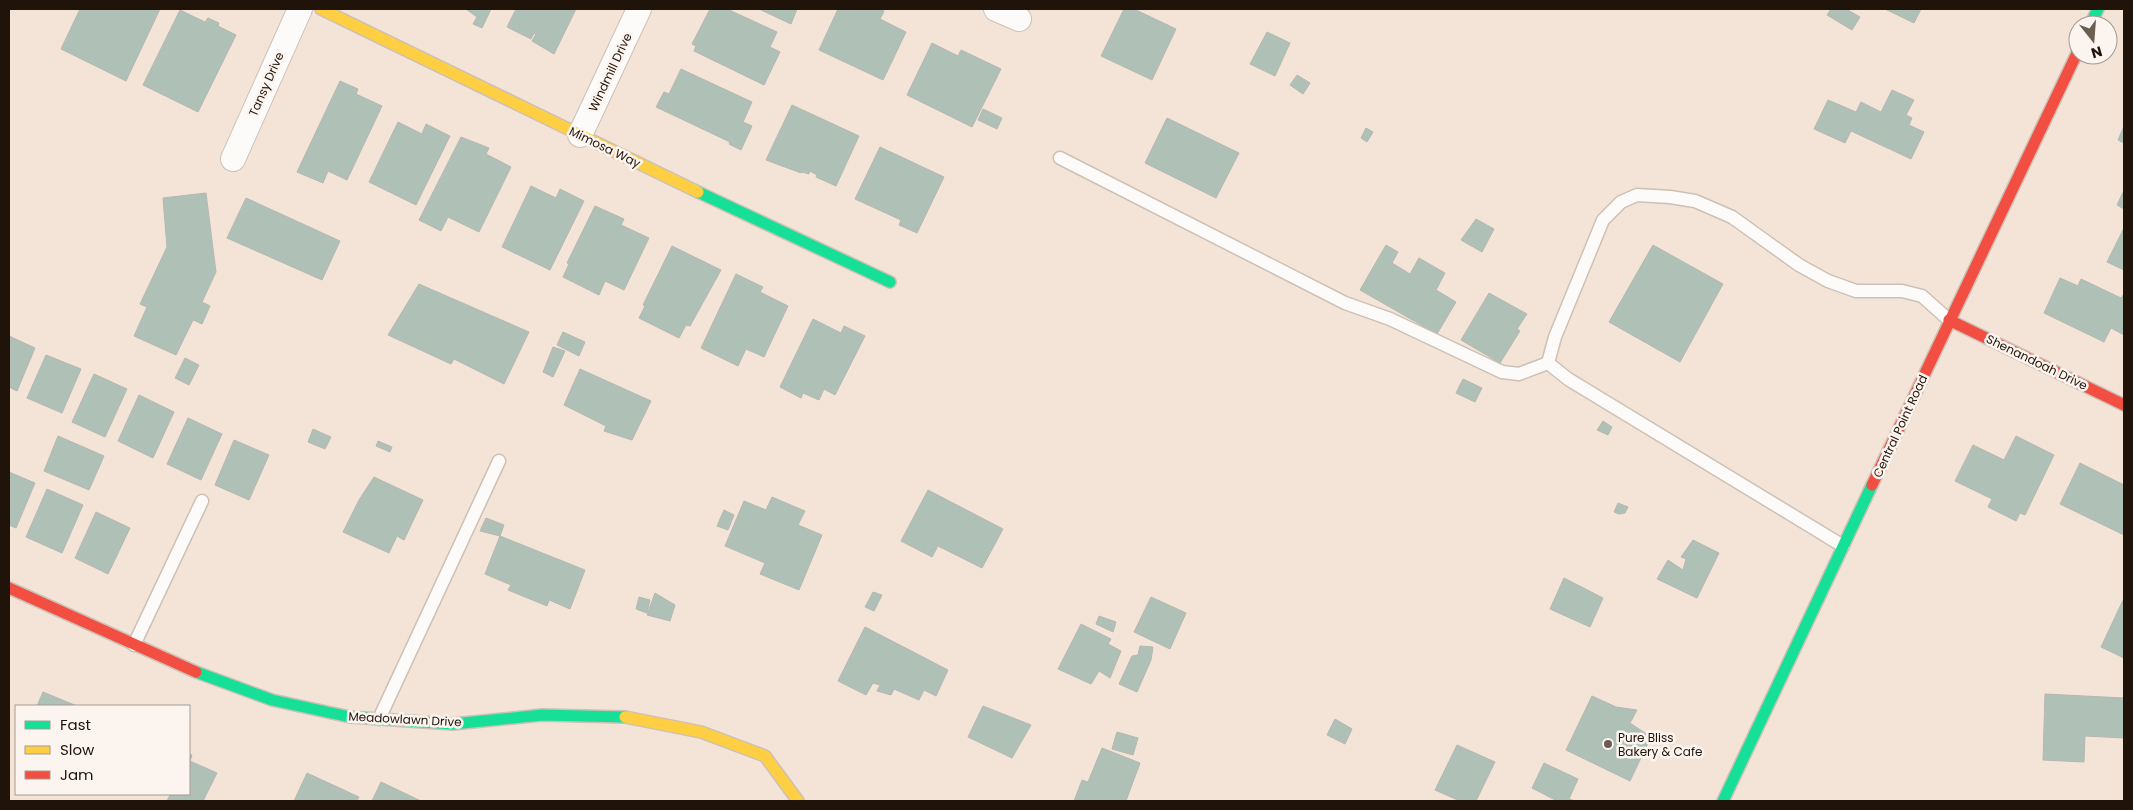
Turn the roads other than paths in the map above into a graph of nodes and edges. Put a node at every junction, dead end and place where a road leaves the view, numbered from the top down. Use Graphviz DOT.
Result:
graph roads {
  1 [pos="300,9"];
  2 [pos="321,9"];
  3 [pos="639,9"];
  4 [pos="996,9"];
  5 [pos="1019,19"];
  6 [pos="2071,65"];
  7 [pos="580,135"];
  8 [pos="1060,158"];
  9 [pos="233,159"];
  10 [pos="890,282"];
  11 [pos="1950,320"];
  12 [pos="1548,363"];
  13 [pos="2124,405"];
  14 [pos="499,461"];
  15 [pos="202,501"];
  16 [pos="1843,546"];
  17 [pos="9,588"];
  18 [pos="134,645"];
  19 [pos="379,719"];
  20 [pos="798,801"];
  21 [pos="1723,801"];
  1 -- 9 [label="street, Tansy Drive"];
  2 -- 7 [label="street, Mimosa Way"];
  3 -- 7 [label="street, Windmill Drive"];
  4 -- 5 [label="street"];
  6 -- 11 [label="street, Central Point Road"];
  7 -- 10 [label="street, Mimosa Way"];
  8 -- 12 [label="lane"];
  11 -- 12 [label="lane"];
  11 -- 13 [label="street, Shenandoah Drive"];
  11 -- 16 [label="street, Central Point Road"];
  12 -- 16 [label="lane"];
  14 -- 19 [label="lane"];
  15 -- 18 [label="lane"];
  16 -- 21 [label="street, Central Point Road"];
  17 -- 18 [label="street, Meadowlawn Drive"];
  18 -- 19 [label="street, Meadowlawn Drive"];
  19 -- 20 [label="street, Meadowlawn Drive"];
}
